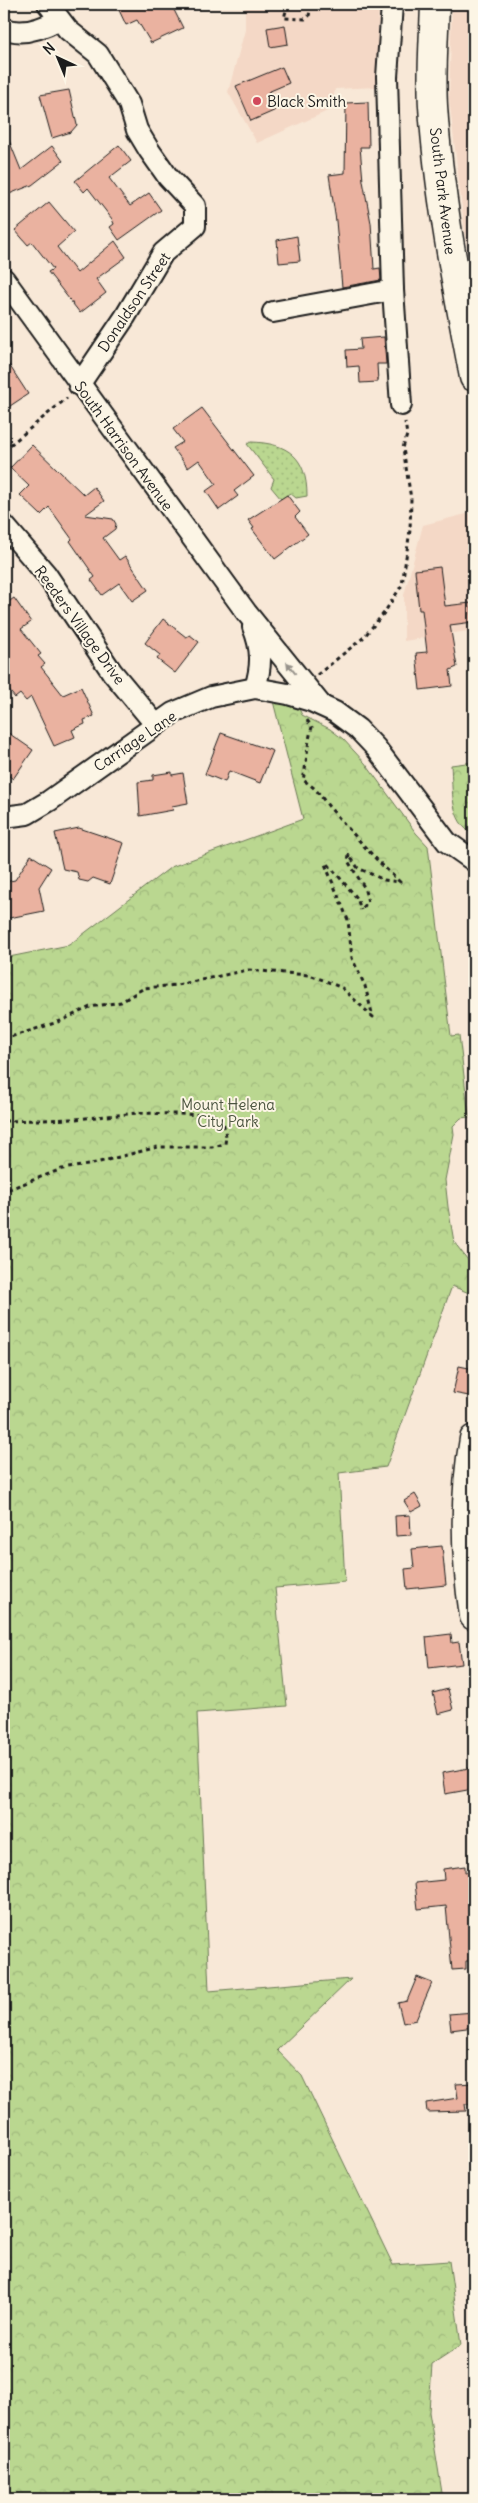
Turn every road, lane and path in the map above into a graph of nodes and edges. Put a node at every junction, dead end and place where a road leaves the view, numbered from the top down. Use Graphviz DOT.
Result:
graph roads {
  1 [pos="288,4"];
  2 [pos="311,4"];
  3 [pos="392,4"];
  4 [pos="435,4"];
  5 [pos="52,10"];
  6 [pos="4,28"];
  7 [pos="4,279"];
  8 [pos="393,290"];
  9 [pos="273,312"];
  10 [pos="474,377"];
  11 [pos="79,385"];
  12 [pos="401,405"];
  13 [pos="4,450"];
  14 [pos="4,525"];
  15 [pos="246,612"];
  16 [pos="312,679"];
  17 [pos="255,688"];
  18 [pos="288,694"];
  19 [pos="322,706"];
  20 [pos="156,725"];
  21 [pos="4,817"];
  22 [pos="474,861"];
  23 [pos="4,1039"];
  24 [pos="4,1120"];
  25 [pos="4,1190"];
  26 [pos="474,1439"];
  27 [pos="474,1616"];
  1 -- 2 [label="path"];
  3 -- 8 [label="street"];
  4 -- 10 [label="street, South Park Avenue"];
  5 -- 6 [label="street"];
  5 -- 11 [label="street, Donaldson Street"];
  7 -- 11 [label="street, South Harrison Avenue"];
  8 -- 9 [label="street"];
  8 -- 12 [label="street"];
  11 -- 13 [label="path"];
  11 -- 15 [label="street, South Harrison Avenue"];
  12 -- 16 [label="path"];
  14 -- 20 [label="street, Reeders Village Drive"];
  15 -- 17 [label="street, South Harrison Avenue"];
  19 -- 15 [label="street, South Harrison Avenue, one-way"];
  17 -- 18 [label="street, Carriage Lane"];
  17 -- 20 [label="street, Carriage Lane"];
  18 -- 19 [label="street, Carriage Lane"];
  18 -- 23 [label="path"];
  19 -- 22 [label="street, Carriage Lane"];
  20 -- 21 [label="street, Carriage Lane"];
  24 -- 25 [label="path"];
  26 -- 27 [label="street"];
}
